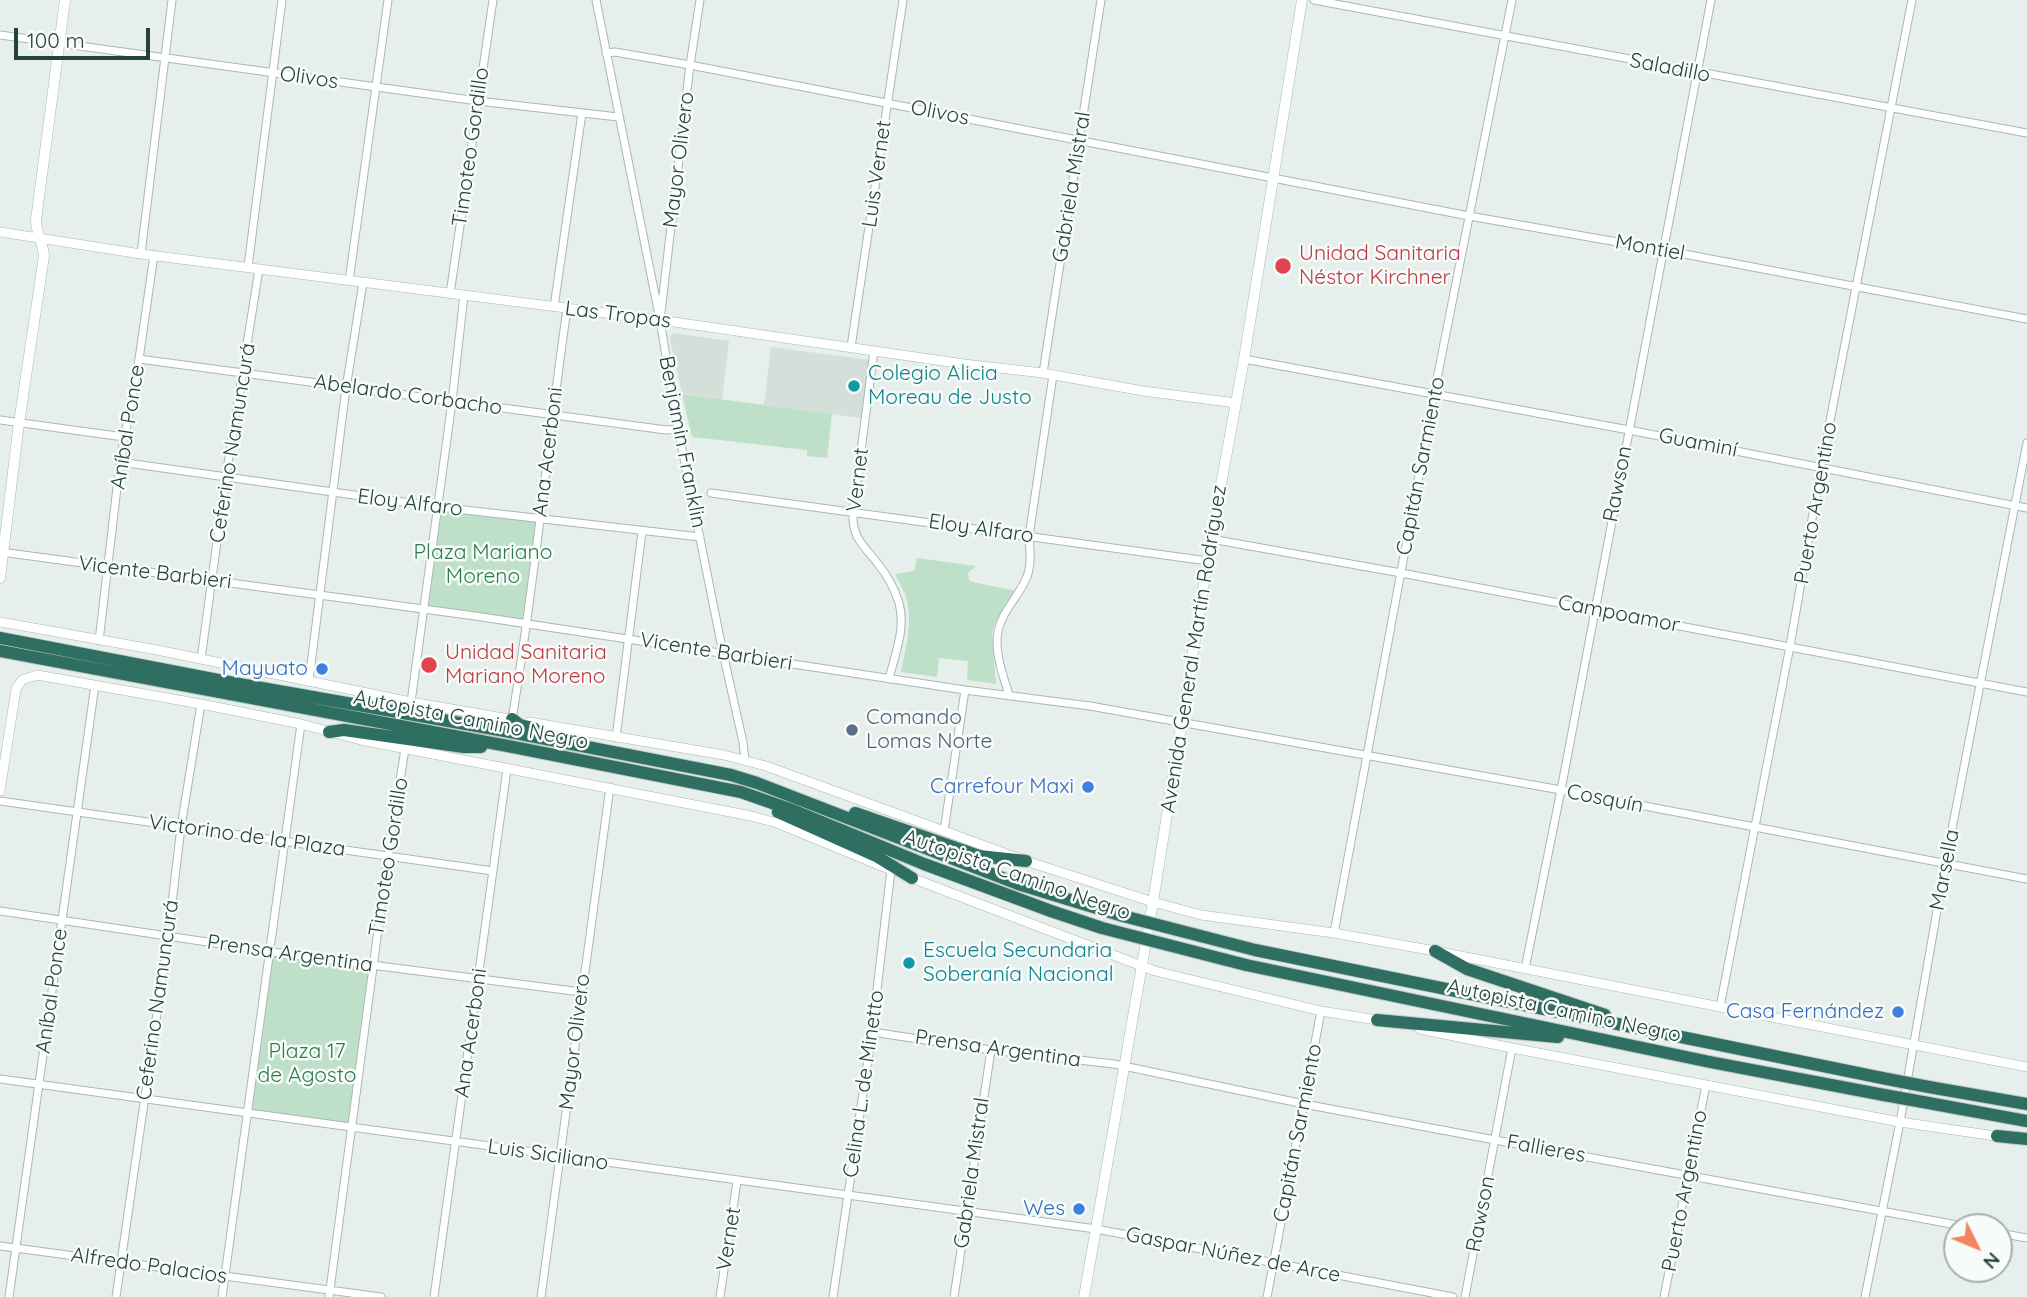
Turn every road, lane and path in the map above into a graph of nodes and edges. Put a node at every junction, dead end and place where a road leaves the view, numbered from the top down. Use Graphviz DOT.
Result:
graph roads {
  1 [pos="65,0"];
  2 [pos="173,0"];
  3 [pos="282,0"];
  4 [pos="388,0"];
  5 [pos="493,0"];
  6 [pos="596,0"];
  7 [pos="701,0"];
  8 [pos="903,0"];
  9 [pos="1101,0"];
  10 [pos="1302,0"];
  11 [pos="1314,0"];
  12 [pos="1512,0"];
  13 [pos="1711,0"];
  14 [pos="1912,0"];
  15 [pos="0,35"];
  16 [pos="1506,36"];
  17 [pos="60,44"];
  18 [pos="606,53"];
  19 [pos="165,57"];
  20 [pos="690,65"];
  21 [pos="272,73"];
  22 [pos="1698,73"];
  23 [pos="376,87"];
  24 [pos="478,101"];
  25 [pos="888,103"];
  26 [pos="1891,108"];
  27 [pos="582,113"];
  28 [pos="618,117"];
  29 [pos="2027,133"];
  30 [pos="1080,140"];
  31 [pos="1274,178"];
  32 [pos="1469,216"];
  33 [pos="0,232"];
  34 [pos="38,238"];
  35 [pos="1663,250"];
  36 [pos="141,254"];
  37 [pos="154,255"];
  38 [pos="248,267"];
  39 [pos="259,269"];
  40 [pos="349,281"];
  41 [pos="363,283"];
  42 [pos="1857,287"];
  43 [pos="450,293"];
  44 [pos="464,295"];
  45 [pos="554,307"];
  46 [pos="567,309"];
  47 [pos="2027,319"];
  48 [pos="660,320"];
  49 [pos="851,347"];
  50 [pos="874,351"];
  51 [pos="139,359"];
  52 [pos="1244,359"];
  53 [pos="244,372"];
  54 [pos="1048,374"];
  55 [pos="346,388"];
  56 [pos="1434,394"];
  57 [pos="452,402"];
  58 [pos="1236,403"];
  59 [pos="552,414"];
  60 [pos="0,420"];
  61 [pos="19,423"];
  62 [pos="678,429"];
  63 [pos="1629,430"];
  64 [pos="124,437"];
  65 [pos="2027,443"];
  66 [pos="120,462"];
  67 [pos="1821,467"];
  68 [pos="226,477"];
  69 [pos="332,493"];
  70 [pos="711,493"];
  71 [pos="2015,506"];
  72 [pos="439,508"];
  73 [pos="2027,508"];
  74 [pos="853,512"];
  75 [pos="541,519"];
  76 [pos="642,532"];
  77 [pos="1029,536"];
  78 [pos="700,537"];
  79 [pos="1211,539"];
  80 [pos="2,552"];
  81 [pos="1209,561"];
  82 [pos="108,567"];
  83 [pos="1401,573"];
  84 [pos="0,578"];
  85 [pos="212,580"];
  86 [pos="319,595"];
  87 [pos="423,610"];
  88 [pos="1594,610"];
  89 [pos="0,622"];
  90 [pos="528,625"];
  91 [pos="0,638"];
  92 [pos="628,638"];
  93 [pos="99,641"];
  94 [pos="1790,646"];
  95 [pos="0,651"];
  96 [pos="38,652"];
  97 [pos="723,653"];
  98 [pos="201,659"];
  99 [pos="890,678"];
  100 [pos="309,680"];
  101 [pos="1981,683"];
  102 [pos="95,685"];
  103 [pos="965,690"];
  104 [pos="2027,692"];
  105 [pos="1009,695"];
  106 [pos="411,702"];
  107 [pos="201,704"];
  108 [pos="512,719"];
  109 [pos="1182,721"];
  110 [pos="301,724"];
  111 [pos="329,732"];
  112 [pos="616,738"];
  113 [pos="513,747"];
  114 [pos="405,749"];
  115 [pos="608,751"];
  116 [pos="1366,755"];
  117 [pos="745,760"];
  118 [pos="507,769"];
  119 [pos="610,787"];
  120 [pos="1561,790"];
  121 [pos="0,791"];
  122 [pos="741,792"];
  123 [pos="0,801"];
  124 [pos="803,801"];
  125 [pos="77,813"];
  126 [pos="181,827"];
  127 [pos="1755,828"];
  128 [pos="944,831"];
  129 [pos="285,842"];
  130 [pos="388,855"];
  131 [pos="1026,861"];
  132 [pos="1945,865"];
  133 [pos="891,870"];
  134 [pos="493,872"];
  135 [pos="912,878"];
  136 [pos="2027,879"];
  137 [pos="1153,902"];
  138 [pos="0,911"];
  139 [pos="62,921"];
  140 [pos="1334,933"];
  141 [pos="168,937"];
  142 [pos="270,951"];
  143 [pos="1435,951"];
  144 [pos="372,966"];
  145 [pos="1142,967"];
  146 [pos="1525,969"];
  147 [pos="479,979"];
  148 [pos="581,992"];
  149 [pos="1720,1007"];
  150 [pos="1321,1011"];
  151 [pos="1377,1020"];
  152 [pos="872,1032"];
  153 [pos="1655,1032"];
  154 [pos="1913,1045"];
  155 [pos="1511,1048"];
  156 [pos="991,1050"];
  157 [pos="1710,1062"];
  158 [pos="1124,1067"];
  159 [pos="2027,1067"];
  160 [pos="0,1079"];
  161 [pos="40,1084"];
  162 [pos="1706,1085"];
  163 [pos="145,1100"];
  164 [pos="1304,1104"];
  165 [pos="2027,1104"];
  166 [pos="247,1113"];
  167 [pos="2027,1121"];
  168 [pos="1900,1122"];
  169 [pos="353,1127"];
  170 [pos="1997,1136"];
  171 [pos="1495,1140"];
  172 [pos="2027,1141"];
  173 [pos="457,1142"];
  174 [pos="561,1156"];
  175 [pos="1687,1175"];
  176 [pos="737,1181"];
  177 [pos="848,1195"];
  178 [pos="966,1211"];
  179 [pos="1882,1211"];
  180 [pos="1943,1222"];
  181 [pos="1096,1229"];
  182 [pos="0,1246"];
  183 [pos="15,1248"];
  184 [pos="121,1262"];
  185 [pos="1274,1264"];
  186 [pos="225,1276"];
  187 [pos="330,1294"];
  188 [pos="9,1297"];
  189 [pos="116,1297"];
  190 [pos="222,1297"];
  191 [pos="381,1297"];
  192 [pos="435,1297"];
  193 [pos="541,1297"];
  194 [pos="720,1297"];
  195 [pos="833,1297"];
  196 [pos="954,1297"];
  197 [pos="1084,1297"];
  198 [pos="1267,1297"];
  199 [pos="1453,1297"];
  200 [pos="1465,1297"];
  201 [pos="1664,1297"];
  202 [pos="1865,1297"];
  1 -- 17 [label="main road"];
  2 -- 19 [label="street"];
  3 -- 21 [label="street"];
  4 -- 23 [label="street"];
  5 -- 24 [label="street, Timoteo Gordillo"];
  6 -- 18 [label="street, Benjamin Franklin"];
  7 -- 20 [label="street, Mayor Olivero"];
  8 -- 25 [label="street, Luis Vernet"];
  9 -- 30 [label="street, Gabriela Mistral"];
  10 -- 31 [label="main road, Avenida General Martín Rodríguez"];
  11 -- 16 [label="street, Saladillo"];
  12 -- 16 [label="street, Capitán Sarmiento"];
  13 -- 22 [label="street, Rawson"];
  14 -- 26 [label="street, Puerto Argentino"];
  15 -- 17 [label="street, Olivos"];
  16 -- 22 [label="street, Saladillo"];
  16 -- 32 [label="street, Capitán Sarmiento"];
  17 -- 19 [label="street, Olivos"];
  17 -- 34 [label="main road"];
  18 -- 20 [label="street, Olivos"];
  18 -- 28 [label="street, Benjamin Franklin"];
  19 -- 21 [label="street, Olivos"];
  19 -- 36 [label="street"];
  20 -- 25 [label="street, Olivos"];
  20 -- 48 [label="street, Mayor Olivero"];
  21 -- 23 [label="street, Olivos"];
  21 -- 38 [label="street"];
  22 -- 26 [label="street, Saladillo"];
  22 -- 35 [label="street, Rawson"];
  23 -- 24 [label="street, Olivos"];
  23 -- 40 [label="street"];
  24 -- 27 [label="street, Olivos"];
  24 -- 43 [label="street, Timoteo Gordillo"];
  25 -- 30 [label="street, Olivos"];
  25 -- 49 [label="street, Luis Vernet"];
  26 -- 29 [label="street, Saladillo"];
  26 -- 42 [label="street, Puerto Argentino"];
  27 -- 28 [label="street, Olivos"];
  27 -- 45 [label="street"];
  28 -- 48 [label="street, Benjamin Franklin"];
  30 -- 31 [label="street, Olivos"];
  30 -- 54 [label="street, Gabriela Mistral"];
  31 -- 32 [label="street, Montiel"];
  31 -- 52 [label="main road, Avenida General Martín Rodríguez"];
  32 -- 35 [label="street, Montiel"];
  32 -- 56 [label="street, Capitán Sarmiento"];
  33 -- 34 [label="street, Las Tropas"];
  34 -- 36 [label="street, Las Tropas"];
  34 -- 61 [label="main road"];
  35 -- 42 [label="street, Montiel"];
  35 -- 63 [label="street, Rawson"];
  36 -- 37 [label="street, Las Tropas"];
  37 -- 38 [label="street, Las Tropas"];
  37 -- 51 [label="street, Aníbal Ponce"];
  38 -- 39 [label="street, Las Tropas"];
  39 -- 40 [label="street, Las Tropas"];
  39 -- 53 [label="street, Ceferino Namuncurá"];
  40 -- 41 [label="street, Las Tropas"];
  41 -- 43 [label="street, Las Tropas"];
  41 -- 55 [label="street"];
  42 -- 47 [label="street, Montiel"];
  42 -- 67 [label="street, Puerto Argentino"];
  43 -- 44 [label="street, Las Tropas"];
  44 -- 45 [label="street, Las Tropas"];
  44 -- 57 [label="street"];
  45 -- 46 [label="street, Las Tropas"];
  46 -- 48 [label="street, Las Tropas"];
  46 -- 59 [label="street, Ana Acerboni"];
  48 -- 49 [label="street, Las Tropas"];
  48 -- 62 [label="street, Benjamin Franklin"];
  49 -- 50 [label="street, Las Tropas"];
  50 -- 54 [label="street, Las Tropas"];
  50 -- 74 [label="street, Vernet"];
  51 -- 53 [label="street, Abelardo Corbacho"];
  51 -- 64 [label="street, Aníbal Ponce"];
  52 -- 56 [label="street, Guaminí"];
  52 -- 58 [label="main road, Avenida General Martín Rodríguez"];
  53 -- 55 [label="street, Abelardo Corbacho"];
  53 -- 68 [label="street, Ceferino Namuncurá"];
  54 -- 58 [label="street, Las Tropas"];
  54 -- 77 [label="street, Gabriela Mistral"];
  55 -- 57 [label="street, Abelardo Corbacho"];
  55 -- 69 [label="street"];
  56 -- 63 [label="street, Guaminí"];
  56 -- 83 [label="street, Capitán Sarmiento"];
  57 -- 59 [label="street, Abelardo Corbacho"];
  57 -- 72 [label="street"];
  58 -- 79 [label="main road, Avenida General Martín Rodríguez"];
  59 -- 62 [label="street, Abelardo Corbacho"];
  59 -- 75 [label="street, Ana Acerboni"];
  60 -- 61 [label="street"];
  61 -- 64 [label="street"];
  61 -- 80 [label="main road"];
  62 -- 78 [label="street, Benjamin Franklin"];
  63 -- 67 [label="street, Guaminí"];
  63 -- 88 [label="street, Rawson"];
  64 -- 66 [label="street, Aníbal Ponce"];
  65 -- 71 [label="street, Marsella"];
  66 -- 68 [label="street, Eloy Alfaro"];
  66 -- 82 [label="street, Aníbal Ponce"];
  67 -- 71 [label="street, Guaminí"];
  67 -- 94 [label="street, Puerto Argentino"];
  68 -- 69 [label="street, Eloy Alfaro"];
  68 -- 85 [label="street, Ceferino Namuncurá"];
  69 -- 72 [label="street, Eloy Alfaro"];
  69 -- 86 [label="street"];
  70 -- 74 [label="street, Eloy Alfaro"];
  71 -- 73 [label="street, Guaminí"];
  71 -- 101 [label="street, Marsella"];
  72 -- 75 [label="street, Eloy Alfaro"];
  72 -- 87 [label="street"];
  74 -- 77 [label="street, Eloy Alfaro"];
  74 -- 99 [label="street, Vernet"];
  75 -- 76 [label="street, Eloy Alfaro"];
  75 -- 90 [label="street, Ana Acerboni"];
  76 -- 78 [label="street, Eloy Alfaro"];
  76 -- 92 [label="street"];
  77 -- 81 [label="street, Eloy Alfaro"];
  77 -- 105 [label="street, Gabriela Mistral"];
  78 -- 97 [label="street, Benjamin Franklin"];
  79 -- 81 [label="main road, Avenida General Martín Rodríguez"];
  79 -- 83 [label="street, Campoamor"];
  80 -- 82 [label="street, Vicente Barbieri"];
  80 -- 84 [label="main road"];
  81 -- 109 [label="main road, Avenida General Martín Rodríguez"];
  82 -- 85 [label="street, Vicente Barbieri"];
  82 -- 93 [label="street, Aníbal Ponce"];
  83 -- 88 [label="street, Campoamor"];
  83 -- 116 [label="street, Capitán Sarmiento"];
  85 -- 86 [label="street, Vicente Barbieri"];
  85 -- 98 [label="street, Ceferino Namuncurá"];
  86 -- 87 [label="street, Vicente Barbieri"];
  86 -- 100 [label="street"];
  87 -- 90 [label="street, Vicente Barbieri"];
  87 -- 106 [label="street"];
  88 -- 94 [label="street, Campoamor"];
  88 -- 120 [label="street, Rawson"];
  89 -- 93 [label="street"];
  90 -- 92 [label="street, Vicente Barbieri"];
  90 -- 108 [label="street, Ana Acerboni"];
  91 -- 96 [label="highway, Autopista Camino Negro"];
  92 -- 97 [label="street, Vicente Barbieri"];
  92 -- 112 [label="street"];
  93 -- 98 [label="street"];
  94 -- 101 [label="street, Campoamor"];
  94 -- 127 [label="street, Puerto Argentino"];
  95 -- 96 [label="highway, Autopista Camino Negro"];
  96 -- 113 [label="highway, Autopista Camino Negro"];
  96 -- 115 [label="highway, Autopista Camino Negro"];
  97 -- 99 [label="street, Vicente Barbieri"];
  97 -- 117 [label="street, Benjamin Franklin"];
  98 -- 100 [label="street"];
  99 -- 103 [label="street, Vicente Barbieri"];
  100 -- 106 [label="street"];
  101 -- 104 [label="street, Campoamor"];
  101 -- 132 [label="street, Marsella"];
  102 -- 107 [label="street"];
  102 -- 121 [label="street"];
  102 -- 125 [label="street, Aníbal Ponce"];
  103 -- 105 [label="street, Vicente Barbieri"];
  103 -- 128 [label="street"];
  105 -- 109 [label="street, Vicente Barbieri"];
  106 -- 108 [label="street"];
  107 -- 110 [label="street"];
  107 -- 126 [label="street, Ceferino Namuncurá"];
  108 -- 112 [label="street"];
  108 -- 115 [label="highway"];
  109 -- 116 [label="street, Cosquín"];
  109 -- 137 [label="main road, Avenida General Martín Rodríguez"];
  110 -- 111 [label="street"];
  110 -- 129 [label="street"];
  111 -- 113 [label="highway"];
  111 -- 114 [label="street"];
  112 -- 117 [label="street"];
  113 -- 122 [label="highway, Autopista Camino Negro"];
  114 -- 118 [label="street"];
  114 -- 130 [label="street, Timoteo Gordillo"];
  115 -- 124 [label="highway, Autopista Camino Negro"];
  116 -- 120 [label="street, Cosquín"];
  116 -- 140 [label="street, Capitán Sarmiento"];
  117 -- 128 [label="street"];
  118 -- 119 [label="street"];
  118 -- 134 [label="street, Ana Acerboni"];
  119 -- 133 [label="street"];
  119 -- 148 [label="street, Mayor Olivero"];
  120 -- 127 [label="street, Cosquín"];
  120 -- 146 [label="street, Rawson"];
  122 -- 135 [label="highway"];
  122 -- 157 [label="highway, Autopista Camino Negro, bridge"];
  123 -- 125 [label="street, Victorino de la Plaza"];
  124 -- 131 [label="highway"];
  124 -- 153 [label="highway, Autopista Camino Negro, bridge"];
  125 -- 126 [label="street, Victorino de la Plaza"];
  125 -- 139 [label="street, Aníbal Ponce"];
  126 -- 129 [label="street, Victorino de la Plaza"];
  126 -- 141 [label="street, Ceferino Namuncurá"];
  127 -- 132 [label="street, Cosquín"];
  127 -- 149 [label="street, Puerto Argentino"];
  128 -- 131 [label="street"];
  129 -- 130 [label="street, Victorino de la Plaza"];
  129 -- 142 [label="street"];
  130 -- 134 [label="street, Victorino de la Plaza"];
  130 -- 144 [label="street, Timoteo Gordillo"];
  131 -- 137 [label="street"];
  132 -- 136 [label="street, Cosquín"];
  132 -- 154 [label="street, Marsella"];
  133 -- 135 [label="street"];
  133 -- 152 [label="street, Celina L. de Minetto"];
  134 -- 147 [label="street, Ana Acerboni"];
  135 -- 145 [label="street"];
  137 -- 140 [label="street"];
  137 -- 145 [label="main road, Avenida General Martín Rodríguez"];
  138 -- 139 [label="street, Prensa Argentina"];
  139 -- 141 [label="street, Prensa Argentina"];
  139 -- 161 [label="street, Aníbal Ponce"];
  140 -- 143 [label="street"];
  141 -- 142 [label="street, Prensa Argentina"];
  141 -- 163 [label="street, Ceferino Namuncurá"];
  142 -- 144 [label="street, Prensa Argentina"];
  142 -- 166 [label="street"];
  143 -- 146 [label="street"];
  143 -- 153 [label="highway"];
  144 -- 147 [label="street, Prensa Argentina"];
  144 -- 169 [label="street, Timoteo Gordillo"];
  145 -- 150 [label="street"];
  145 -- 158 [label="main road, Avenida General Martín Rodríguez"];
  146 -- 149 [label="street"];
  147 -- 148 [label="street, Prensa Argentina"];
  147 -- 173 [label="street, Ana Acerboni"];
  148 -- 174 [label="street, Mayor Olivero"];
  149 -- 154 [label="street"];
  150 -- 151 [label="street"];
  150 -- 164 [label="street, Capitán Sarmiento"];
  151 -- 155 [label="street"];
  151 -- 157 [label="highway"];
  152 -- 156 [label="street, Prensa Argentina"];
  152 -- 177 [label="street, Celina L. de Minetto"];
  153 -- 165 [label="highway, Autopista Camino Negro, bridge"];
  154 -- 159 [label="street"];
  154 -- 168 [label="street, Marsella"];
  155 -- 162 [label="street"];
  155 -- 171 [label="street, Rawson"];
  156 -- 158 [label="street, Prensa Argentina"];
  156 -- 178 [label="street, Gabriela Mistral"];
  157 -- 167 [label="highway, Autopista Camino Negro, bridge"];
  158 -- 164 [label="street, Fallieres"];
  158 -- 181 [label="main road, Avenida General Martín Rodríguez"];
  160 -- 161 [label="street, Luis Siciliano"];
  161 -- 163 [label="street, Luis Siciliano"];
  161 -- 183 [label="street, Aníbal Ponce"];
  162 -- 168 [label="street"];
  162 -- 175 [label="street, Puerto Argentino"];
  163 -- 166 [label="street, Luis Siciliano"];
  163 -- 184 [label="street, Ceferino Namuncurá"];
  164 -- 171 [label="street, Fallieres"];
  164 -- 185 [label="street, Capitán Sarmiento"];
  166 -- 169 [label="street, Luis Siciliano"];
  166 -- 186 [label="street"];
  168 -- 170 [label="street"];
  168 -- 179 [label="street, Marsella"];
  169 -- 173 [label="street, Luis Siciliano"];
  169 -- 187 [label="street, Timoteo Gordillo"];
  170 -- 172 [label="highway"];
  171 -- 175 [label="street, Fallieres"];
  171 -- 200 [label="street, Rawson"];
  173 -- 174 [label="street, Luis Siciliano"];
  173 -- 192 [label="street, Ana Acerboni"];
  174 -- 176 [label="street, Luis Siciliano"];
  174 -- 193 [label="street, Mayor Olivero"];
  175 -- 179 [label="street, Fallieres"];
  175 -- 201 [label="street, Puerto Argentino"];
  176 -- 177 [label="street, Luis Siciliano"];
  176 -- 194 [label="street, Vernet"];
  177 -- 178 [label="street, Luis Siciliano"];
  177 -- 195 [label="street, Celina L. de Minetto"];
  178 -- 181 [label="street, Luis Siciliano"];
  178 -- 196 [label="street, Gabriela Mistral"];
  179 -- 180 [label="street, Fallieres"];
  179 -- 202 [label="street, Marsella"];
  181 -- 185 [label="street, Gaspar Núñez de Arce"];
  181 -- 197 [label="main road, Avenida General Martín Rodríguez"];
  182 -- 183 [label="street, Alfredo Palacios"];
  183 -- 184 [label="street, Alfredo Palacios"];
  183 -- 188 [label="street, Aníbal Ponce"];
  184 -- 186 [label="street, Alfredo Palacios"];
  184 -- 189 [label="street, Ceferino Namuncurá"];
  185 -- 198 [label="street, Capitán Sarmiento"];
  185 -- 199 [label="street, Gaspar Núñez de Arce"];
  186 -- 187 [label="street, Alfredo Palacios"];
  186 -- 190 [label="street"];
  187 -- 191 [label="street, Alfredo Palacios"];
}
